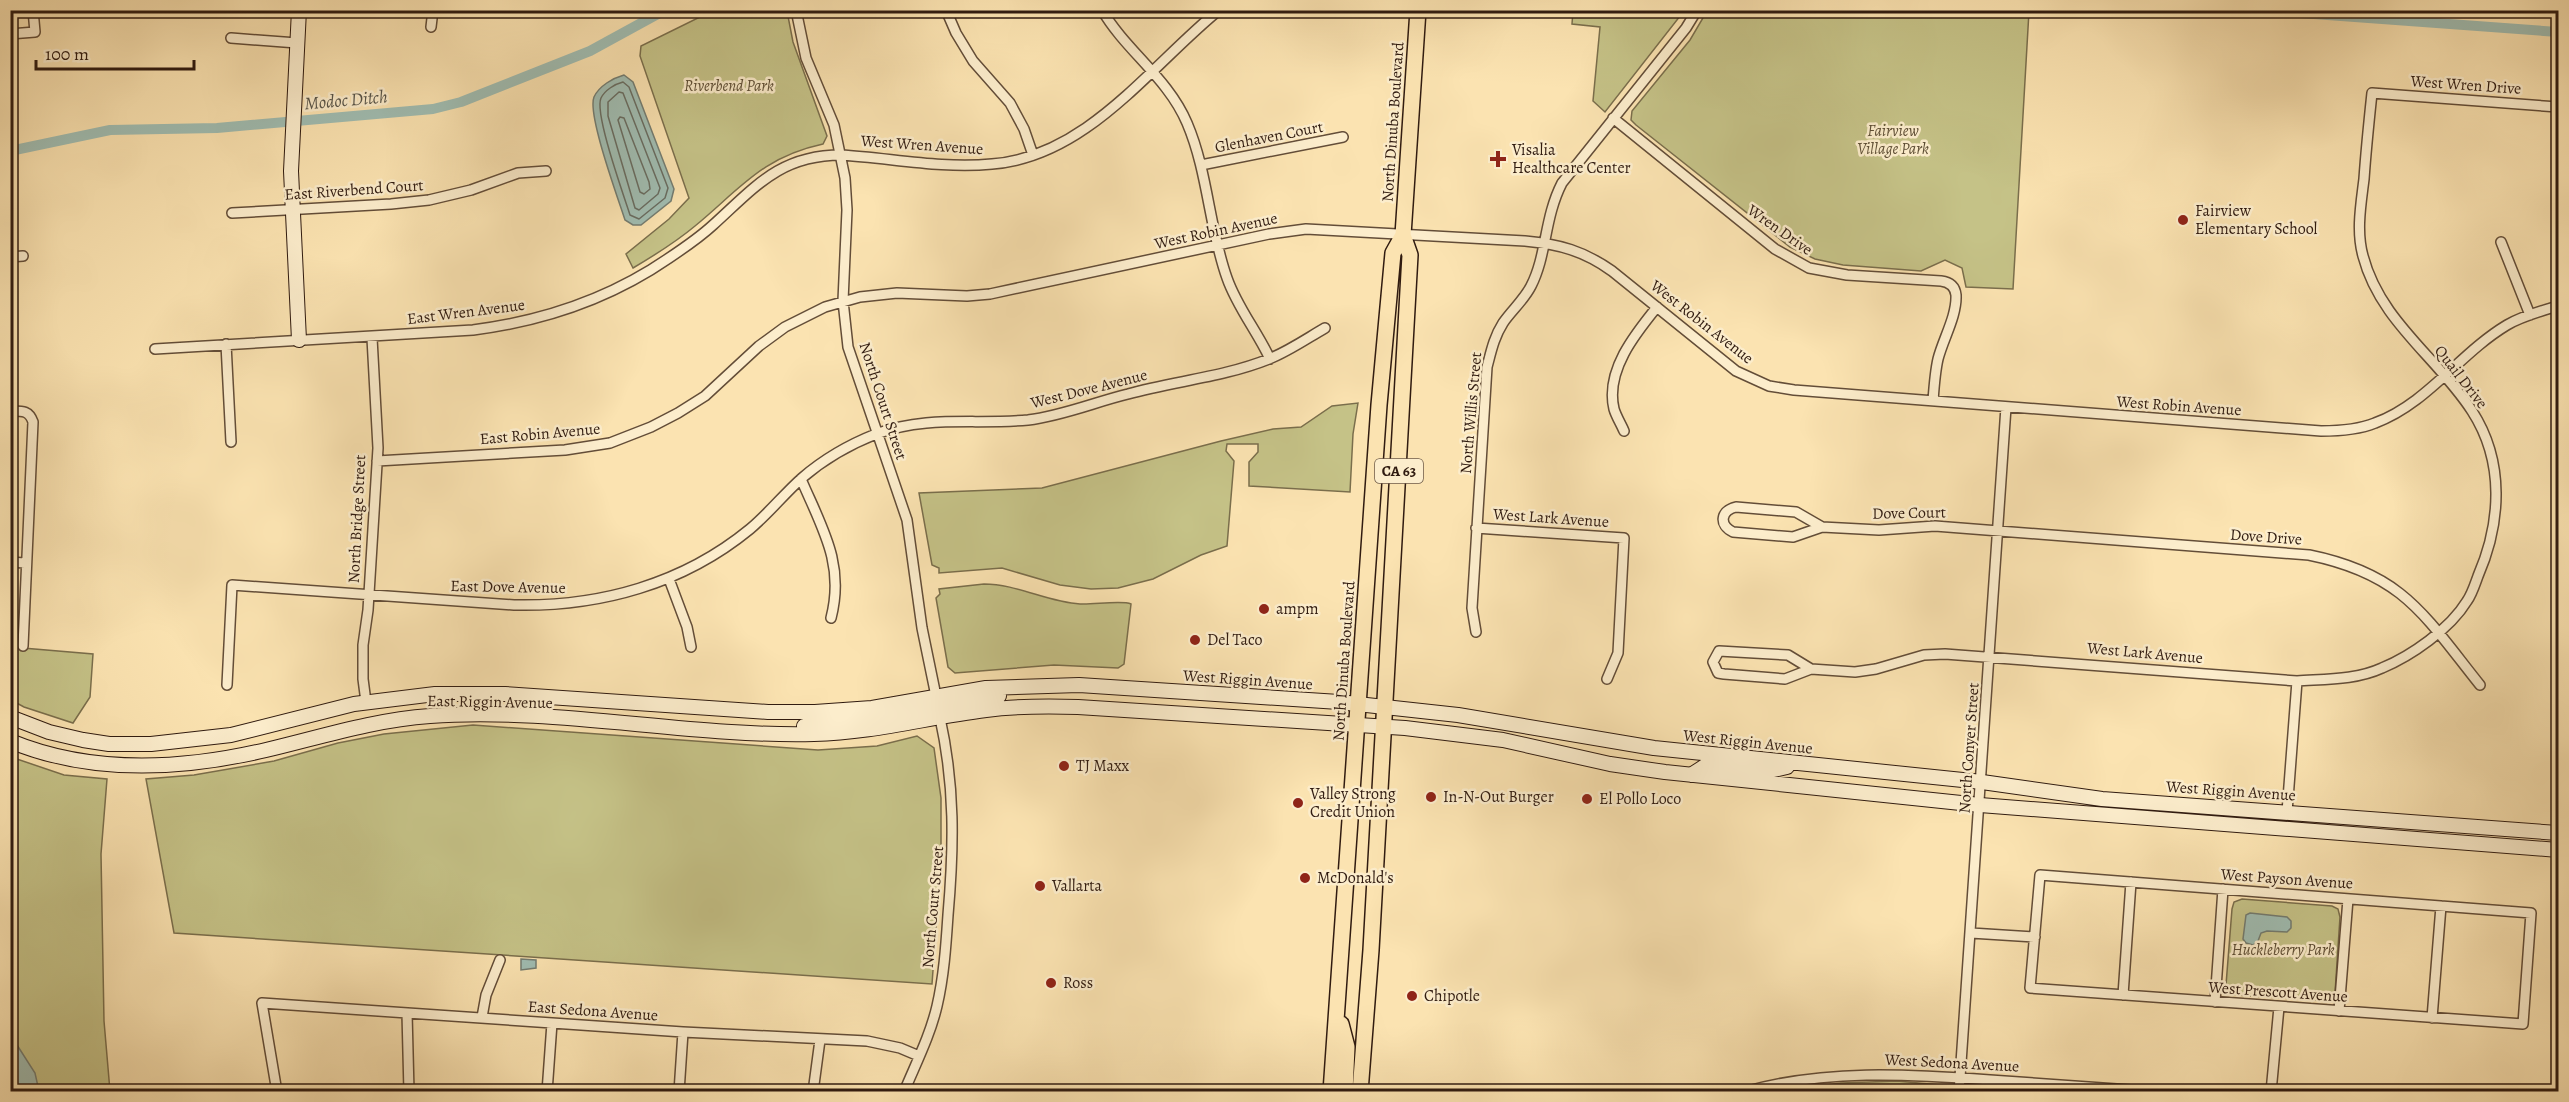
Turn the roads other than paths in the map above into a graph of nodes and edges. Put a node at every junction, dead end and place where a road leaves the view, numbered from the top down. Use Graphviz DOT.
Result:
graph roads {
  1 [pos="33,10"];
  2 [pos="299,10"];
  3 [pos="433,10"];
  4 [pos="796,10"];
  5 [pos="946,10"];
  6 [pos="1101,10"];
  7 [pos="1219,10"];
  8 [pos="1418,10"];
  9 [pos="1697,10"];
  10 [pos="431,27"];
  11 [pos="10,34"];
  12 [pos="231,38"];
  13 [pos="297,43"];
  14 [pos="1151,71"];
  15 [pos="2372,93"];
  16 [pos="2559,107"];
  17 [pos="1613,118"];
  18 [pos="1343,137"];
  19 [pos="841,155"];
  20 [pos="1034,155"];
  21 [pos="1201,165"];
  22 [pos="546,171"];
  23 [pos="292,210"];
  24 [pos="232,213"];
  25 [pos="1404,235"];
  26 [pos="2501,242"];
  27 [pos="1543,243"];
  28 [pos="1219,246"];
  29 [pos="22,256"];
  30 [pos="10,257"];
  31 [pos="843,301"];
  32 [pos="2559,306"];
  33 [pos="1657,307"];
  34 [pos="2530,315"];
  35 [pos="1324,328"];
  36 [pos="372,338"];
  37 [pos="299,340"];
  38 [pos="226,344"];
  39 [pos="155,349"];
  40 [pos="1270,359"];
  41 [pos="2444,376"];
  42 [pos="1933,401"];
  43 [pos="2006,407"];
  44 [pos="10,411"];
  45 [pos="1624,431"];
  46 [pos="876,434"];
  47 [pos="231,442"];
  48 [pos="377,461"];
  49 [pos="801,479"];
  50 [pos="1822,526"];
  51 [pos="1476,528"];
  52 [pos="1998,531"];
  53 [pos="10,562"];
  54 [pos="25,563"];
  55 [pos="669,579"];
  56 [pos="369,595"];
  57 [pos="831,618"];
  58 [pos="1476,632"];
  59 [pos="2438,632"];
  60 [pos="23,646"];
  61 [pos="691,647"];
  62 [pos="1990,656"];
  63 [pos="1811,669"];
  64 [pos="1607,679"];
  65 [pos="2297,681"];
  66 [pos="227,685"];
  67 [pos="2480,685"];
  68 [pos="1090,686"];
  69 [pos="936,696"];
  70 [pos="366,702"];
  71 [pos="1359,704"];
  72 [pos="1385,707"];
  73 [pos="10,717"];
  74 [pos="940,718"];
  75 [pos="1358,725"];
  76 [pos="1384,727"];
  77 [pos="767,733"];
  78 [pos="10,741"];
  79 [pos="132,744"];
  80 [pos="1801,764"];
  81 [pos="133,766"];
  82 [pos="1691,775"];
  83 [pos="1982,782"];
  84 [pos="1980,805"];
  85 [pos="2287,812"];
  86 [pos="2559,833"];
  87 [pos="2559,850"];
  88 [pos="2132,882"];
  89 [pos="2223,890"];
  90 [pos="2348,899"];
  91 [pos="2441,906"];
  92 [pos="1971,933"];
  93 [pos="2035,937"];
  94 [pos="500,960"];
  95 [pos="2123,995"];
  96 [pos="2215,1002"];
  97 [pos="2279,1007"];
  98 [pos="2339,1011"];
  99 [pos="1338,1012"];
  100 [pos="407,1013"];
  101 [pos="482,1017"];
  102 [pos="2432,1018"];
  103 [pos="552,1023"];
  104 [pos="2523,1024"];
  105 [pos="683,1032"];
  106 [pos="820,1040"];
  107 [pos="919,1056"];
  108 [pos="1960,1078"];
  109 [pos="277,1092"];
  110 [pos="409,1092"];
  111 [pos="547,1092"];
  112 [pos="678,1092"];
  113 [pos="813,1092"];
  114 [pos="904,1092"];
  115 [pos="1331,1092"];
  116 [pos="1345,1092"];
  117 [pos="1360,1092"];
  118 [pos="1744,1092"];
  119 [pos="1959,1092"];
  120 [pos="2159,1092"];
  121 [pos="2271,1092"];
  1 -- 11 [label="street"];
  2 -- 13 [label="main road"];
  3 -- 10 [label="street"];
  4 -- 19 [label="street, North Court Street"];
  5 -- 20 [label="street"];
  6 -- 14 [label="street"];
  7 -- 14 [label="street, West Wren Avenue"];
  8 -- 25 [label="main road, North Dinuba Boulevard / CA 63"];
  9 -- 17 [label="street, North Willis Street"];
  12 -- 13 [label="street"];
  13 -- 23 [label="main road"];
  14 -- 20 [label="street, West Wren Avenue"];
  14 -- 21 [label="street"];
  15 -- 16 [label="street, West Wren Drive"];
  15 -- 41 [label="street, Quail Drive"];
  17 -- 27 [label="street, North Willis Street"];
  17 -- 42 [label="street, Wren Drive"];
  18 -- 21 [label="street, Glenhaven Court"];
  19 -- 20 [label="street, West Wren Avenue"];
  19 -- 31 [label="street, North Court Street"];
  19 -- 36 [label="street, East Wren Avenue"];
  21 -- 28 [label="street"];
  22 -- 23 [label="street, East Riverbend Court"];
  23 -- 24 [label="street, East Riverbend Court"];
  23 -- 37 [label="main road"];
  25 -- 27 [label="street, West Robin Avenue"];
  25 -- 28 [label="street, West Robin Avenue"];
  25 -- 71 [label="main road, North Dinuba Boulevard / CA 63"];
  25 -- 72 [label="main road, North Dinuba Boulevard / CA 63"];
  26 -- 34 [label="street"];
  27 -- 33 [label="street, West Robin Avenue"];
  27 -- 51 [label="street, North Willis Street"];
  28 -- 31 [label="street, West Robin Avenue"];
  28 -- 40 [label="street"];
  29 -- 30 [label="street"];
  31 -- 46 [label="street, North Court Street"];
  31 -- 48 [label="street, East Robin Avenue"];
  32 -- 34 [label="street, West Robin Avenue"];
  33 -- 42 [label="street, West Robin Avenue"];
  33 -- 45 [label="street"];
  34 -- 41 [label="street, West Robin Avenue"];
  35 -- 40 [label="street, West Dove Avenue"];
  36 -- 37 [label="street, East Wren Avenue"];
  36 -- 48 [label="street, North Bridge Street"];
  37 -- 38 [label="street, East Wren Avenue"];
  38 -- 39 [label="street, East Wren Avenue"];
  38 -- 47 [label="street"];
  40 -- 46 [label="street, West Dove Avenue"];
  41 -- 43 [label="street, West Robin Avenue"];
  41 -- 59 [label="street, Quail Drive"];
  42 -- 43 [label="street, West Robin Avenue"];
  43 -- 52 [label="street, North Conyer Street"];
  44 -- 54 [label="street"];
  46 -- 49 [label="street, East Dove Avenue"];
  46 -- 69 [label="street, North Court Street"];
  48 -- 56 [label="street, North Bridge Street"];
  49 -- 55 [label="street, East Dove Avenue"];
  49 -- 57 [label="street"];
  50 -- 50 [label="street, Dove Court"];
  50 -- 52 [label="street, Dove Court"];
  51 -- 58 [label="street, North Willis Street"];
  51 -- 64 [label="street, West Lark Avenue"];
  52 -- 59 [label="street, Dove Drive"];
  52 -- 62 [label="street, North Conyer Street"];
  53 -- 54 [label="street"];
  54 -- 60 [label="street"];
  55 -- 56 [label="street, East Dove Avenue"];
  55 -- 61 [label="street"];
  56 -- 66 [label="street, East Dove Avenue"];
  56 -- 70 [label="street, North Bridge Street"];
  59 -- 65 [label="street, Quail Drive"];
  59 -- 67 [label="street, Dove Drive"];
  62 -- 63 [label="street, West Lark Avenue"];
  62 -- 65 [label="street, West Lark Avenue"];
  62 -- 83 [label="street, North Conyer Street"];
  63 -- 63 [label="street"];
  65 -- 85 [label="street"];
  68 -- 69 [label="main road, West Riggin Avenue"];
  68 -- 71 [label="main road, West Riggin Avenue"];
  68 -- 74 [label="main road"];
  69 -- 70 [label="main road, East Riggin Avenue"];
  69 -- 77 [label="main road"];
  70 -- 79 [label="main road, East Riggin Avenue"];
  71 -- 72 [label="main road, West Riggin Avenue"];
  71 -- 75 [label="main road, North Dinuba Boulevard / CA 63"];
  72 -- 76 [label="main road, North Dinuba Boulevard / CA 63"];
  72 -- 80 [label="main road, West Riggin Avenue"];
  73 -- 79 [label="main road, East Riggin Avenue"];
  74 -- 75 [label="main road, West Riggin Avenue"];
  74 -- 77 [label="main road, East Riggin Avenue"];
  74 -- 107 [label="street, North Court Street"];
  75 -- 76 [label="main road, West Riggin Avenue"];
  75 -- 99 [label="main road, North Dinuba Boulevard / CA 63"];
  76 -- 82 [label="main road, West Riggin Avenue"];
  76 -- 117 [label="main road, North Dinuba Boulevard / CA 63"];
  77 -- 81 [label="main road, East Riggin Avenue"];
  78 -- 81 [label="main road, East Riggin Avenue"];
  79 -- 81 [label="main road"];
  80 -- 82 [label="main road"];
  80 -- 83 [label="main road, West Riggin Avenue"];
  82 -- 84 [label="main road, West Riggin Avenue"];
  83 -- 84 [label="street, North Conyer Street"];
  83 -- 85 [label="main road, West Riggin Avenue"];
  84 -- 87 [label="main road, West Riggin Avenue"];
  84 -- 92 [label="street, North Conyer Street"];
  85 -- 86 [label="main road, West Riggin Avenue"];
  88 -- 89 [label="street, West Payson Avenue"];
  88 -- 93 [label="street, West Payson Avenue"];
  88 -- 95 [label="street"];
  89 -- 90 [label="street, West Payson Avenue"];
  89 -- 96 [label="street"];
  90 -- 91 [label="street, West Payson Avenue"];
  90 -- 98 [label="street"];
  91 -- 102 [label="street"];
  91 -- 104 [label="street, West Payson Avenue"];
  92 -- 93 [label="street"];
  92 -- 108 [label="street, North Conyer Street"];
  93 -- 95 [label="street, West Prescott Avenue"];
  94 -- 101 [label="street"];
  95 -- 96 [label="street, West Prescott Avenue"];
  96 -- 97 [label="street, West Prescott Avenue"];
  97 -- 98 [label="street, West Prescott Avenue"];
  97 -- 121 [label="street"];
  98 -- 102 [label="street, West Prescott Avenue"];
  99 -- 115 [label="main road, North Dinuba Boulevard / CA 63"];
  99 -- 116 [label="main road"];
  100 -- 101 [label="street, East Sedona Avenue"];
  100 -- 109 [label="street, East Sedona Avenue"];
  100 -- 110 [label="street"];
  101 -- 103 [label="street, East Sedona Avenue"];
  102 -- 104 [label="street, West Prescott Avenue"];
  103 -- 105 [label="street, East Sedona Avenue"];
  103 -- 111 [label="street"];
  105 -- 106 [label="street, East Sedona Avenue"];
  105 -- 112 [label="street"];
  106 -- 107 [label="street, East Sedona Avenue"];
  106 -- 113 [label="street"];
  107 -- 114 [label="street, North Court Street"];
  108 -- 118 [label="street, West Sedona Avenue"];
  108 -- 119 [label="street, North Conyer Street"];
  108 -- 120 [label="street, West Sedona Avenue"];
}
